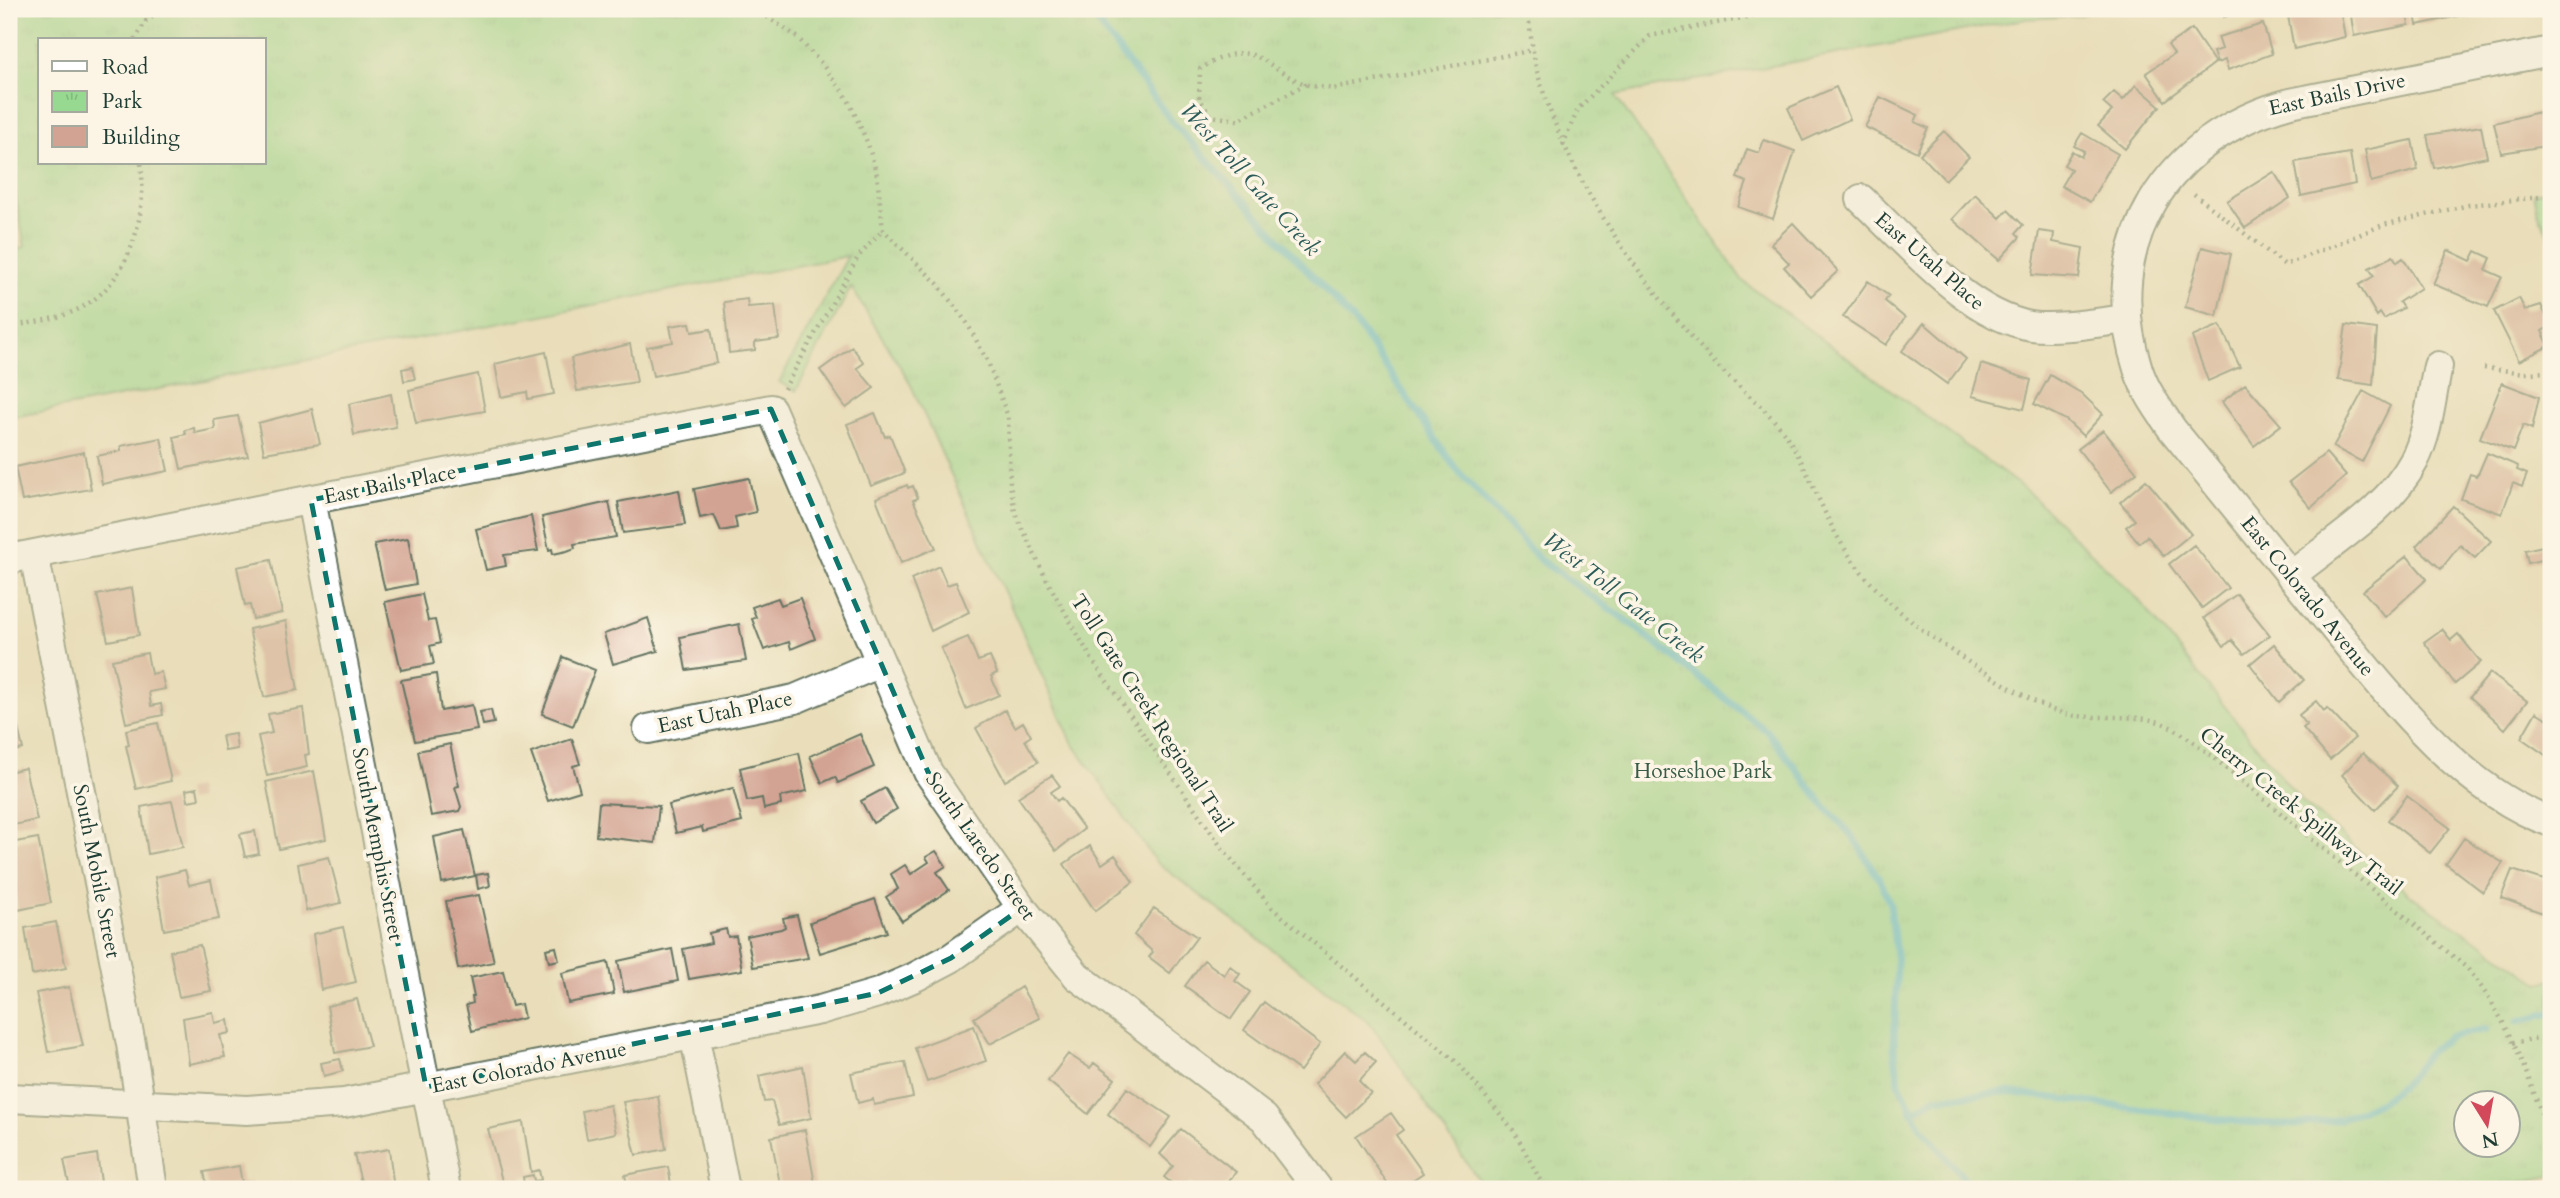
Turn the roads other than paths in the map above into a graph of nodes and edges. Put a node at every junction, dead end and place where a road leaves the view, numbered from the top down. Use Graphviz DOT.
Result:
graph roads {
  1 [pos="2551,51"];
  2 [pos="1861,199"];
  3 [pos="2127,320"];
  4 [pos="2438,366"];
  5 [pos="771,409"];
  6 [pos="310,499"];
  7 [pos="22,556"];
  8 [pos="2291,576"];
  9 [pos="880,663"];
  10 [pos="648,729"];
  11 [pos="2551,822"];
  12 [pos="1022,908"];
  13 [pos="694,1034"];
  14 [pos="426,1087"];
  15 [pos="9,1098"];
  16 [pos="139,1105"];
  17 [pos="153,1189"];
  18 [pos="446,1189"];
  19 [pos="725,1189"];
  20 [pos="1318,1189"];
  1 -- 3 [label="street, East Bails Drive"];
  2 -- 3 [label="street, East Utah Place"];
  3 -- 8 [label="street, East Colorado Avenue"];
  4 -- 8 [label="street"];
  5 -- 6 [label="street, East Bails Place"];
  5 -- 9 [label="street, South Laredo Street"];
  6 -- 7 [label="street, East Bails Place"];
  6 -- 14 [label="street, South Memphis Street"];
  7 -- 16 [label="street, South Mobile Street"];
  8 -- 11 [label="street, East Colorado Avenue"];
  9 -- 10 [label="street, East Utah Place"];
  9 -- 12 [label="street, South Laredo Street"];
  12 -- 13 [label="street, East Colorado Avenue"];
  12 -- 20 [label="street, South Laredo Street"];
  13 -- 14 [label="street, East Colorado Avenue"];
  13 -- 19 [label="street"];
  14 -- 16 [label="street, East Colorado Avenue"];
  14 -- 18 [label="street, South Memphis Street"];
  15 -- 16 [label="street, East Colorado Avenue"];
  16 -- 17 [label="street, South Mobile Street"];
}
